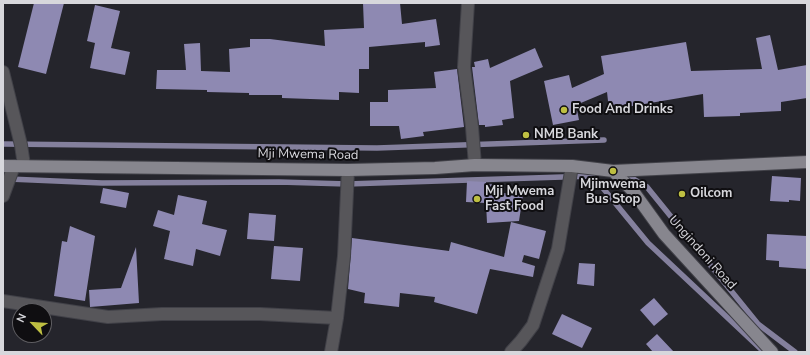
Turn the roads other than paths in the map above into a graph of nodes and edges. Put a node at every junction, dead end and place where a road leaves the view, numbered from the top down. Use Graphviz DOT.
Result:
graph roads {
  1 [pos="468,3"];
  2 [pos="3,72"];
  3 [pos="807,162"];
  4 [pos="14,166"];
  5 [pos="475,166"];
  6 [pos="572,166"];
  7 [pos="348,170"];
  8 [pos="613,171"];
  9 [pos="3,196"];
  10 [pos="3,301"];
  11 [pos="337,318"];
  12 [pos="331,352"];
  13 [pos="511,352"];
  14 [pos="772,352"];
  1 -- 5 [label="street"];
  2 -- 4 [label="street"];
  3 -- 8 [label="main road, Mji Mwema Road"];
  4 -- 7 [label="main road, Mji Mwema Road"];
  4 -- 9 [label="street"];
  5 -- 6 [label="main road, Mji Mwema Road"];
  5 -- 7 [label="main road, Mji Mwema Road"];
  6 -- 8 [label="main road, Mji Mwema Road"];
  6 -- 13 [label="street"];
  7 -- 11 [label="street"];
  8 -- 14 [label="main road, Ungindoni Road"];
  10 -- 11 [label="street"];
  11 -- 12 [label="street"];
}
